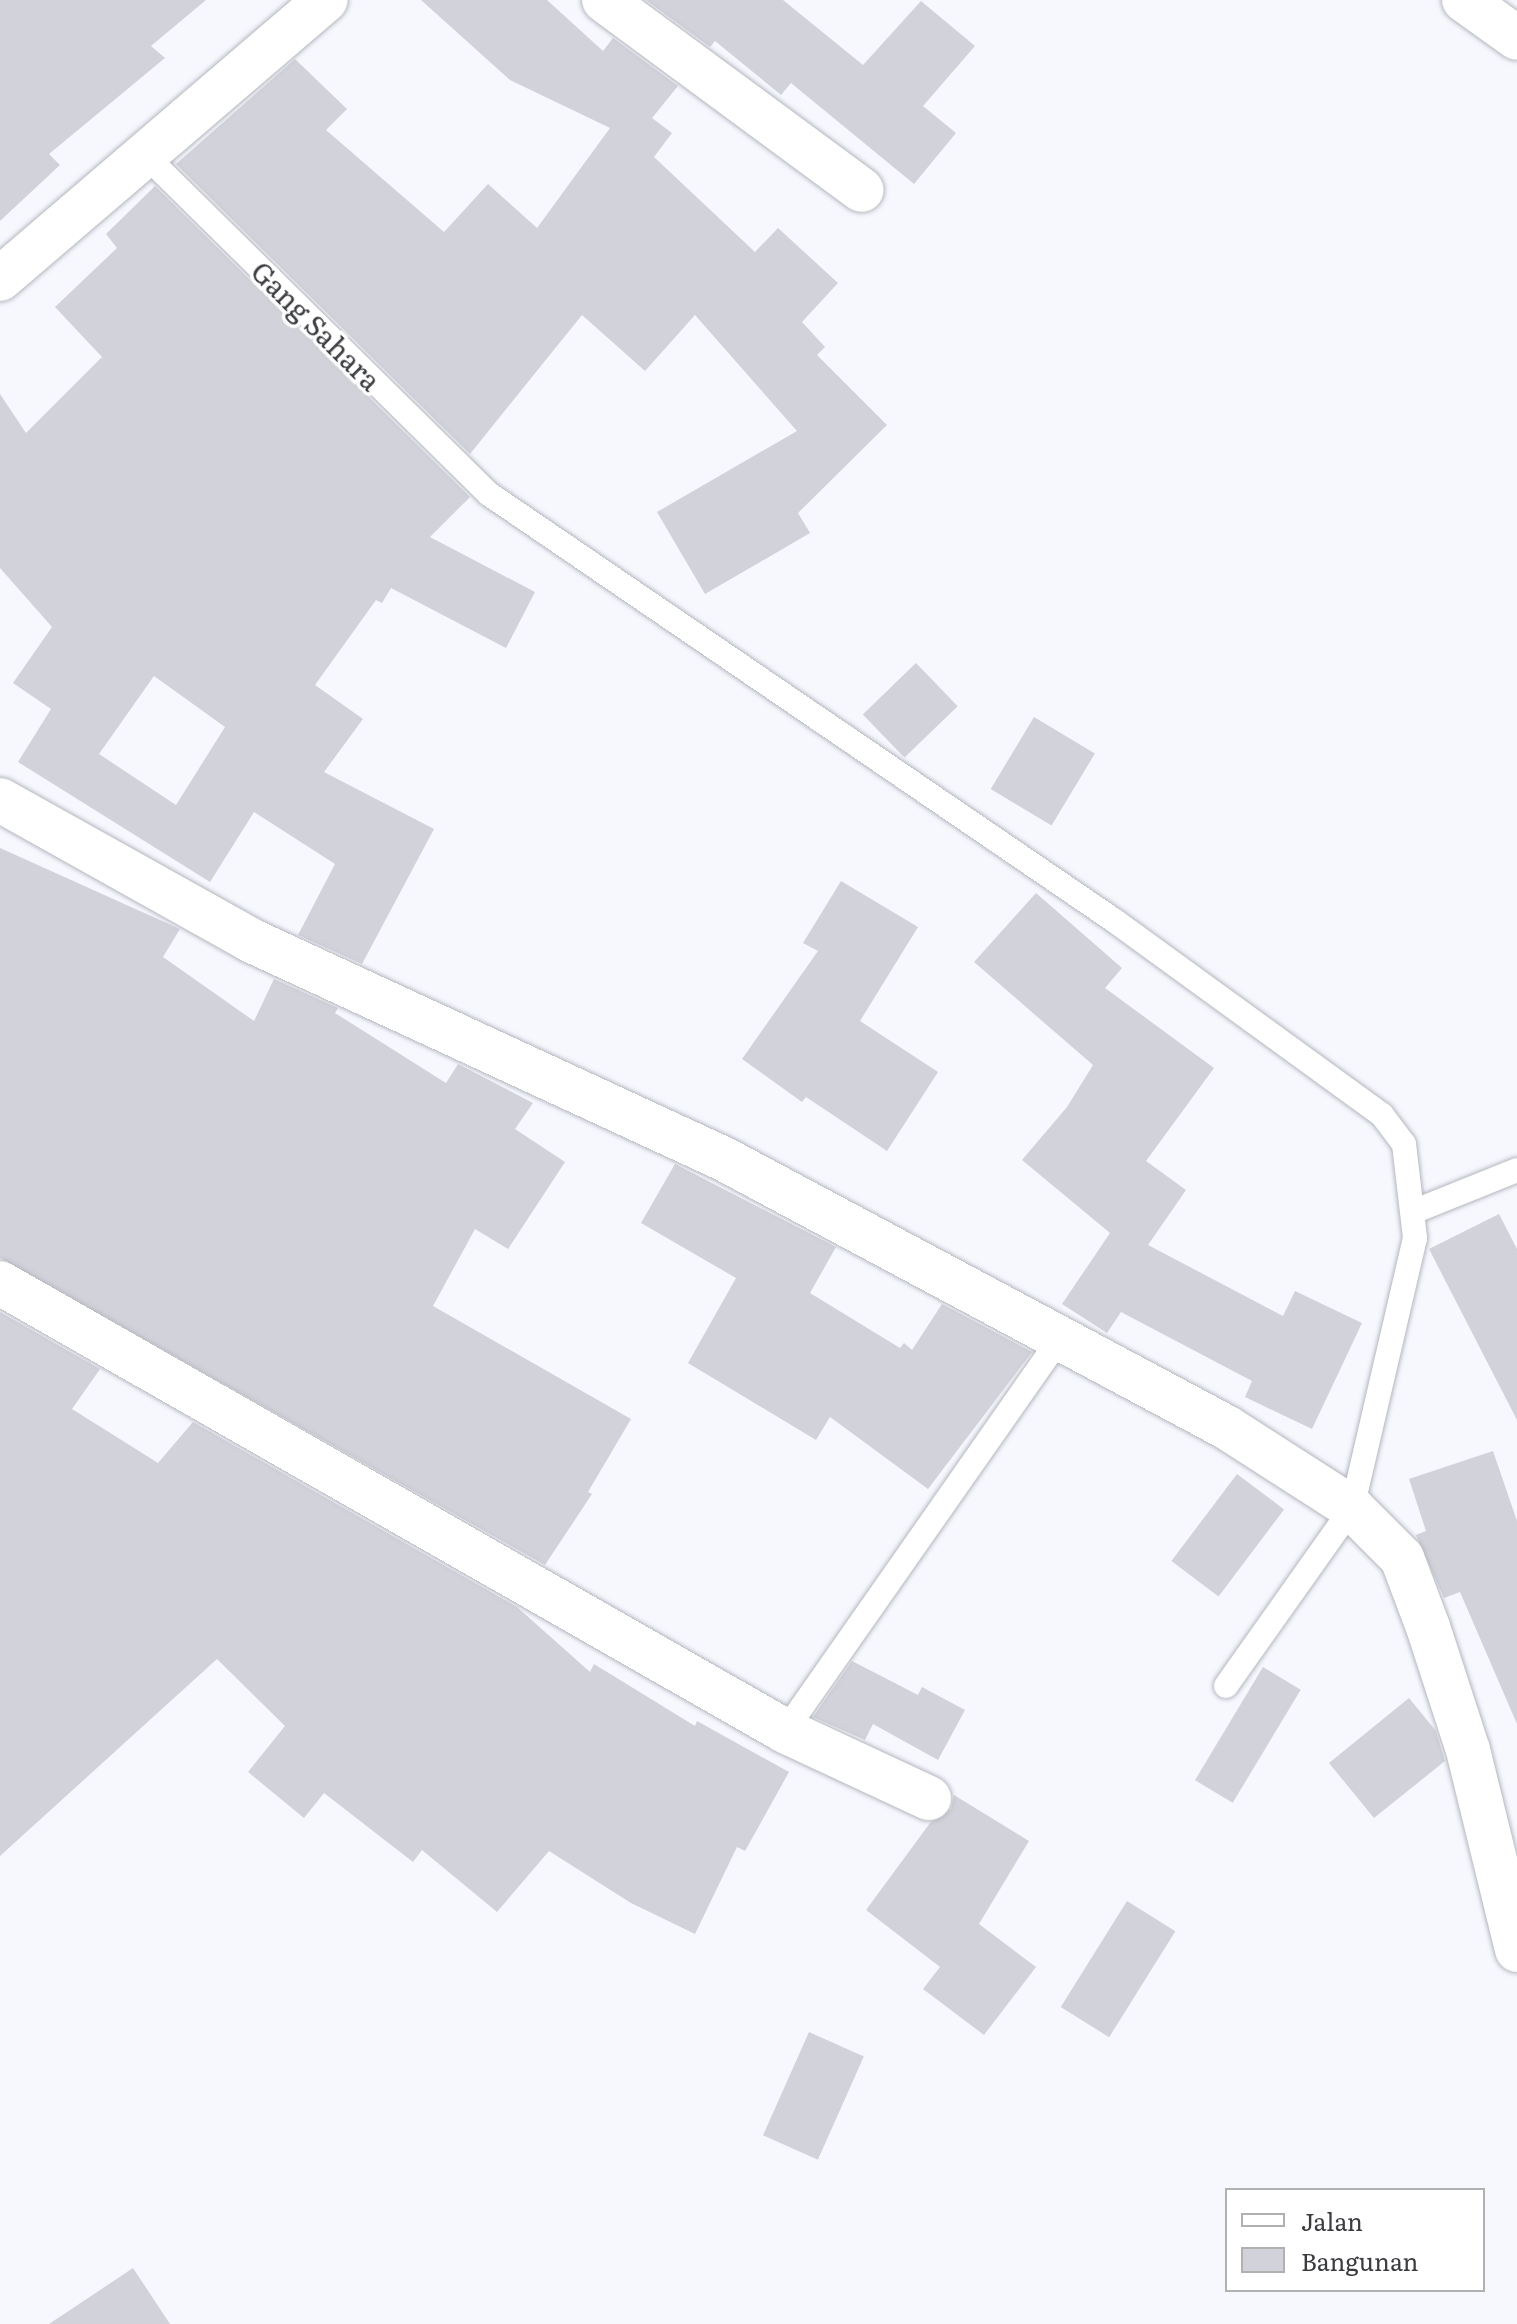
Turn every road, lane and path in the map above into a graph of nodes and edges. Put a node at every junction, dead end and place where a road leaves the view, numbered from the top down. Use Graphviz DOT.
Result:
graph roads {
  1 [pos="326,0"];
  2 [pos="604,0"];
  3 [pos="1464,0"];
  4 [pos="1517,38"];
  5 [pos="145,155"];
  6 [pos="862,190"];
  7 [pos="0,279"];
  8 [pos="0,800"];
  9 [pos="1517,1170"];
  10 [pos="1413,1212"];
  11 [pos="0,1283"];
  12 [pos="1060,1338"];
  13 [pos="1352,1508"];
  14 [pos="1226,1686"];
  15 [pos="785,1731"];
  16 [pos="929,1798"];
  17 [pos="1517,1950"];
  1 -- 5 [label="street"];
  2 -- 6 [label="street"];
  3 -- 4 [label="street"];
  5 -- 7 [label="street"];
  5 -- 10 [label="lane, Gang Sahara"];
  8 -- 12 [label="street"];
  9 -- 10 [label="lane"];
  10 -- 13 [label="lane, Gang Sahara"];
  11 -- 15 [label="street"];
  12 -- 13 [label="street"];
  12 -- 15 [label="lane"];
  13 -- 14 [label="lane"];
  13 -- 17 [label="street"];
  15 -- 16 [label="street"];
}
